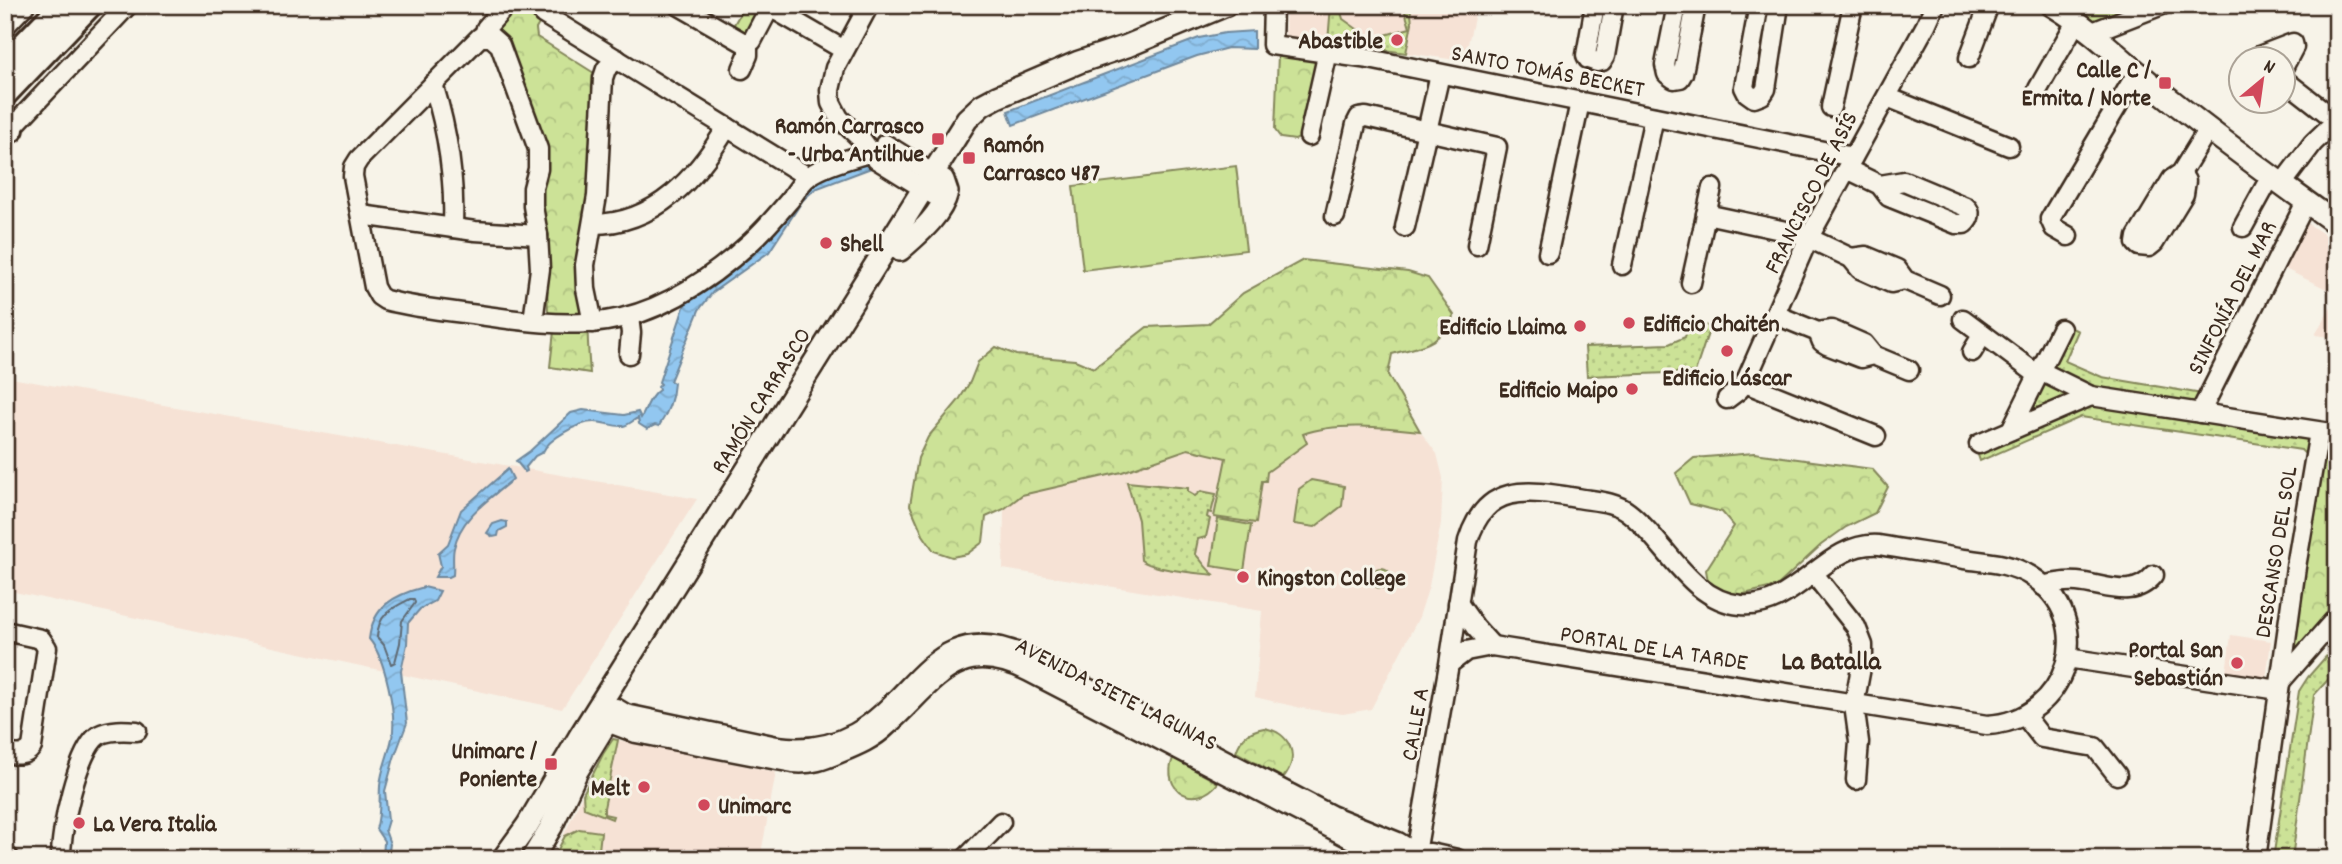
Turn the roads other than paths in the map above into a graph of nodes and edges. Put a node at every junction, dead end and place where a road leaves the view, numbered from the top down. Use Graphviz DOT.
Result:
graph roads {
  1 [pos="25,5"];
  2 [pos="62,5"];
  3 [pos="89,5"];
  4 [pos="128,5"];
  5 [pos="678,5"];
  6 [pos="869,5"];
  7 [pos="1226,5"];
  8 [pos="1273,5"];
  9 [pos="1595,5"];
  10 [pos="1614,5"];
  11 [pos="1677,5"];
  12 [pos="1696,5"];
  13 [pos="1759,5"];
  14 [pos="1779,5"];
  15 [pos="1853,5"];
  16 [pos="1935,5"];
  17 [pos="1989,5"];
  18 [pos="2052,5"];
  19 [pos="2162,5"];
  20 [pos="770,6"];
  21 [pos="501,10"];
  22 [pos="544,14"];
  23 [pos="5,26"];
  24 [pos="2083,27"];
  25 [pos="484,36"];
  26 [pos="748,44"];
  27 [pos="844,50"];
  28 [pos="1328,52"];
  29 [pos="1969,58"];
  30 [pos="617,59"];
  31 [pos="5,65"];
  32 [pos="742,69"];
  33 [pos="2137,73"];
  34 [pos="1440,74"];
  35 [pos="433,84"];
  36 [pos="2296,88"];
  37 [pos="2038,89"];
  38 [pos="5,93"];
  39 [pos="1886,97"];
  40 [pos="1580,102"];
  41 [pos="1832,107"];
  42 [pos="1654,117"];
  43 [pos="2337,121"];
  44 [pos="727,127"];
  45 [pos="1427,130"];
  46 [pos="2208,130"];
  47 [pos="7,132"];
  48 [pos="1309,136"];
  49 [pos="2009,146"];
  50 [pos="880,147"];
  51 [pos="1850,163"];
  52 [pos="2181,173"];
  53 [pos="808,177"];
  54 [pos="2277,180"];
  55 [pos="933,184"];
  56 [pos="1880,185"];
  57 [pos="1712,188"];
  58 [pos="2306,202"];
  59 [pos="1706,214"];
  60 [pos="361,215"];
  61 [pos="1335,215"];
  62 [pos="593,224"];
  63 [pos="2337,224"];
  64 [pos="1405,227"];
  65 [pos="2243,227"];
  66 [pos="453,229"];
  67 [pos="538,234"];
  68 [pos="2068,236"];
  69 [pos="1808,239"];
  70 [pos="1477,246"];
  71 [pos="1548,253"];
  72 [pos="1622,265"];
  73 [pos="1691,283"];
  74 [pos="1940,295"];
  75 [pos="1776,315"];
  76 [pos="629,317"];
  77 [pos="1963,319"];
  78 [pos="533,321"];
  79 [pos="593,323"];
  80 [pos="2061,329"];
  81 [pos="1983,334"];
  82 [pos="1972,352"];
  83 [pos="629,354"];
  84 [pos="1909,370"];
  85 [pos="2039,373"];
  86 [pos="1745,383"];
  87 [pos="2091,396"];
  88 [pos="1727,399"];
  89 [pos="2200,413"];
  90 [pos="2011,430"];
  91 [pos="2328,433"];
  92 [pos="1876,436"];
  93 [pos="1979,444"];
  94 [pos="1814,574"];
  95 [pos="2154,575"];
  96 [pos="2043,586"];
  97 [pos="1458,603"];
  98 [pos="2337,617"];
  99 [pos="5,631"];
  100 [pos="1492,646"];
  101 [pos="2067,658"];
  102 [pos="1449,664"];
  103 [pos="2280,685"];
  104 [pos="1854,705"];
  105 [pos="611,715"];
  106 [pos="2025,716"];
  107 [pos="137,731"];
  108 [pos="5,753"];
  109 [pos="2117,775"];
  110 [pos="1856,780"];
  111 [pos="1001,822"];
  112 [pos="1420,856"];
  113 [pos="509,858"];
  114 [pos="61,859"];
  115 [pos="532,859"];
  116 [pos="965,859"];
  117 [pos="1457,859"];
  118 [pos="2256,859"];
  1 -- 23 [label="street"];
  2 -- 31 [label="highway"];
  3 -- 38 [label="highway"];
  4 -- 47 [label="street"];
  5 -- 26 [label="street"];
  6 -- 27 [label="street"];
  7 -- 55 [label="main road, RAMÓN CARRASCO"];
  8 -- 28 [label="street, SANTO TOMÁS BECKET"];
  9 -- 10 [label="street"];
  11 -- 12 [label="street"];
  13 -- 14 [label="street"];
  15 -- 41 [label="street"];
  16 -- 39 [label="street, FRANCISCO DE ASÍS"];
  17 -- 29 [label="street"];
  18 -- 24 [label="main road"];
  19 -- 24 [label="street"];
  20 -- 26 [label="street"];
  20 -- 27 [label="street"];
  21 -- 25 [label="street"];
  22 -- 30 [label="street"];
  24 -- 33 [label="main road"];
  24 -- 37 [label="street"];
  25 -- 35 [label="street"];
  25 -- 67 [label="street"];
  26 -- 32 [label="street"];
  27 -- 50 [label="street"];
  28 -- 34 [label="street, SANTO TOMÁS BECKET"];
  28 -- 48 [label="street"];
  30 -- 44 [label="street"];
  30 -- 62 [label="street"];
  33 -- 46 [label="main road"];
  33 -- 68 [label="street"];
  34 -- 40 [label="street, SANTO TOMÁS BECKET"];
  34 -- 45 [label="street"];
  35 -- 60 [label="street"];
  35 -- 66 [label="street"];
  36 -- 43 [label="street"];
  39 -- 49 [label="street"];
  39 -- 51 [label="street, FRANCISCO DE ASÍS"];
  40 -- 42 [label="street, SANTO TOMÁS BECKET"];
  40 -- 71 [label="street"];
  42 -- 51 [label="street, SANTO TOMÁS BECKET"];
  42 -- 72 [label="street"];
  43 -- 54 [label="street"];
  44 -- 53 [label="street"];
  44 -- 62 [label="street"];
  45 -- 61 [label="street"];
  45 -- 64 [label="street"];
  45 -- 70 [label="street"];
  46 -- 52 [label="street"];
  46 -- 54 [label="main road"];
  50 -- 53 [label="street"];
  50 -- 55 [label="street"];
  51 -- 56 [label="street, SANTO TOMÁS BECKET"];
  51 -- 69 [label="street, FRANCISCO DE ASÍS"];
  53 -- 76 [label="street"];
  54 -- 58 [label="main road"];
  54 -- 65 [label="street"];
  55 -- 105 [label="main road, RAMÓN CARRASCO"];
  55 -- 113 [label="main road, RAMÓN CARRASCO"];
  57 -- 59 [label="street"];
  58 -- 63 [label="main road"];
  58 -- 89 [label="street, SINFONÍA DEL MAR"];
  59 -- 69 [label="street"];
  59 -- 73 [label="street"];
  60 -- 66 [label="street"];
  60 -- 78 [label="street"];
  62 -- 79 [label="street"];
  66 -- 67 [label="street"];
  67 -- 78 [label="street"];
  69 -- 74 [label="street"];
  69 -- 75 [label="street, FRANCISCO DE ASÍS"];
  75 -- 84 [label="street"];
  75 -- 86 [label="street, FRANCISCO DE ASÍS"];
  76 -- 79 [label="street"];
  76 -- 83 [label="street"];
  77 -- 81 [label="street"];
  78 -- 79 [label="street"];
  80 -- 85 [label="street"];
  81 -- 82 [label="street"];
  81 -- 85 [label="street"];
  85 -- 87 [label="street"];
  85 -- 90 [label="street"];
  86 -- 88 [label="street, FRANCISCO DE ASÍS"];
  86 -- 92 [label="street"];
  87 -- 89 [label="street"];
  87 -- 90 [label="street"];
  89 -- 91 [label="street"];
  90 -- 93 [label="street"];
  91 -- 103 [label="street, DESCANSO DEL SOL"];
  94 -- 96 [label="street, PORTAL DE LA TARDE"];
  94 -- 97 [label="street, PORTAL DE LA TARDE"];
  94 -- 104 [label="street"];
  95 -- 96 [label="street"];
  96 -- 101 [label="street, PORTAL DE LA TARDE"];
  97 -- 100 [label="street"];
  97 -- 102 [label="street, CALLE A"];
  98 -- 103 [label="street"];
  99 -- 108 [label="street"];
  100 -- 102 [label="street, PORTAL DE LA TARDE"];
  100 -- 104 [label="street, PORTAL DE LA TARDE"];
  101 -- 103 [label="street"];
  101 -- 106 [label="street, PORTAL DE LA TARDE"];
  102 -- 112 [label="street, CALLE A"];
  103 -- 118 [label="street, DESCANSO DEL SOL"];
  104 -- 106 [label="street, PORTAL DE LA TARDE"];
  104 -- 110 [label="street"];
  105 -- 112 [label="street, AVENIDA SIETE LAGUNAS"];
  105 -- 115 [label="main road, RAMÓN CARRASCO"];
  106 -- 109 [label="street"];
  107 -- 114 [label="street"];
  111 -- 116 [label="street"];
  112 -- 117 [label="street, AVENIDA SIETE LAGUNAS"];
}
